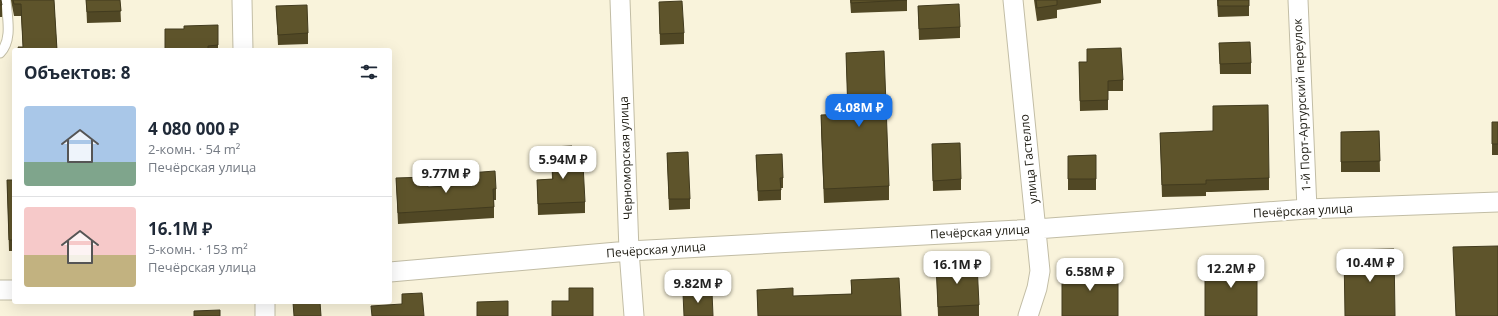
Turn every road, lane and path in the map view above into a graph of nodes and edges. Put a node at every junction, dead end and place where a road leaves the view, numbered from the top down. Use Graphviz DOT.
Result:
graph roads {
  1 [pos="6,0"];
  2 [pos="242,0"];
  3 [pos="620,0"];
  4 [pos="1013,0"];
  5 [pos="1298,0"];
  6 [pos="243,48"];
  7 [pos="0,53"];
  8 [pos="1498,202"];
  9 [pos="1307,209"];
  10 [pos="1036,229"];
  11 [pos="629,251"];
  12 [pos="392,272"];
  13 [pos="0,290"];
  14 [pos="12,290"];
  15 [pos="265,304"];
  16 [pos="266,316"];
  17 [pos="634,316"];
  18 [pos="1028,316"];
  1 -- 7 [label="lane"];
  2 -- 6 [label="street"];
  3 -- 11 [label="street, Черноморская улица"];
  4 -- 10 [label="street, улица Гастелло"];
  5 -- 9 [label="street, 1-й Порт-Артурский переулок"];
  8 -- 9 [label="street, Печёрская улица"];
  9 -- 10 [label="street, Печёрская улица"];
  10 -- 11 [label="street, Печёрская улица"];
  10 -- 18 [label="street, улица Гастелло"];
  11 -- 12 [label="street, Печёрская улица"];
  11 -- 17 [label="street, Черноморская улица"];
  13 -- 14 [label="street"];
  15 -- 16 [label="street"];
}
